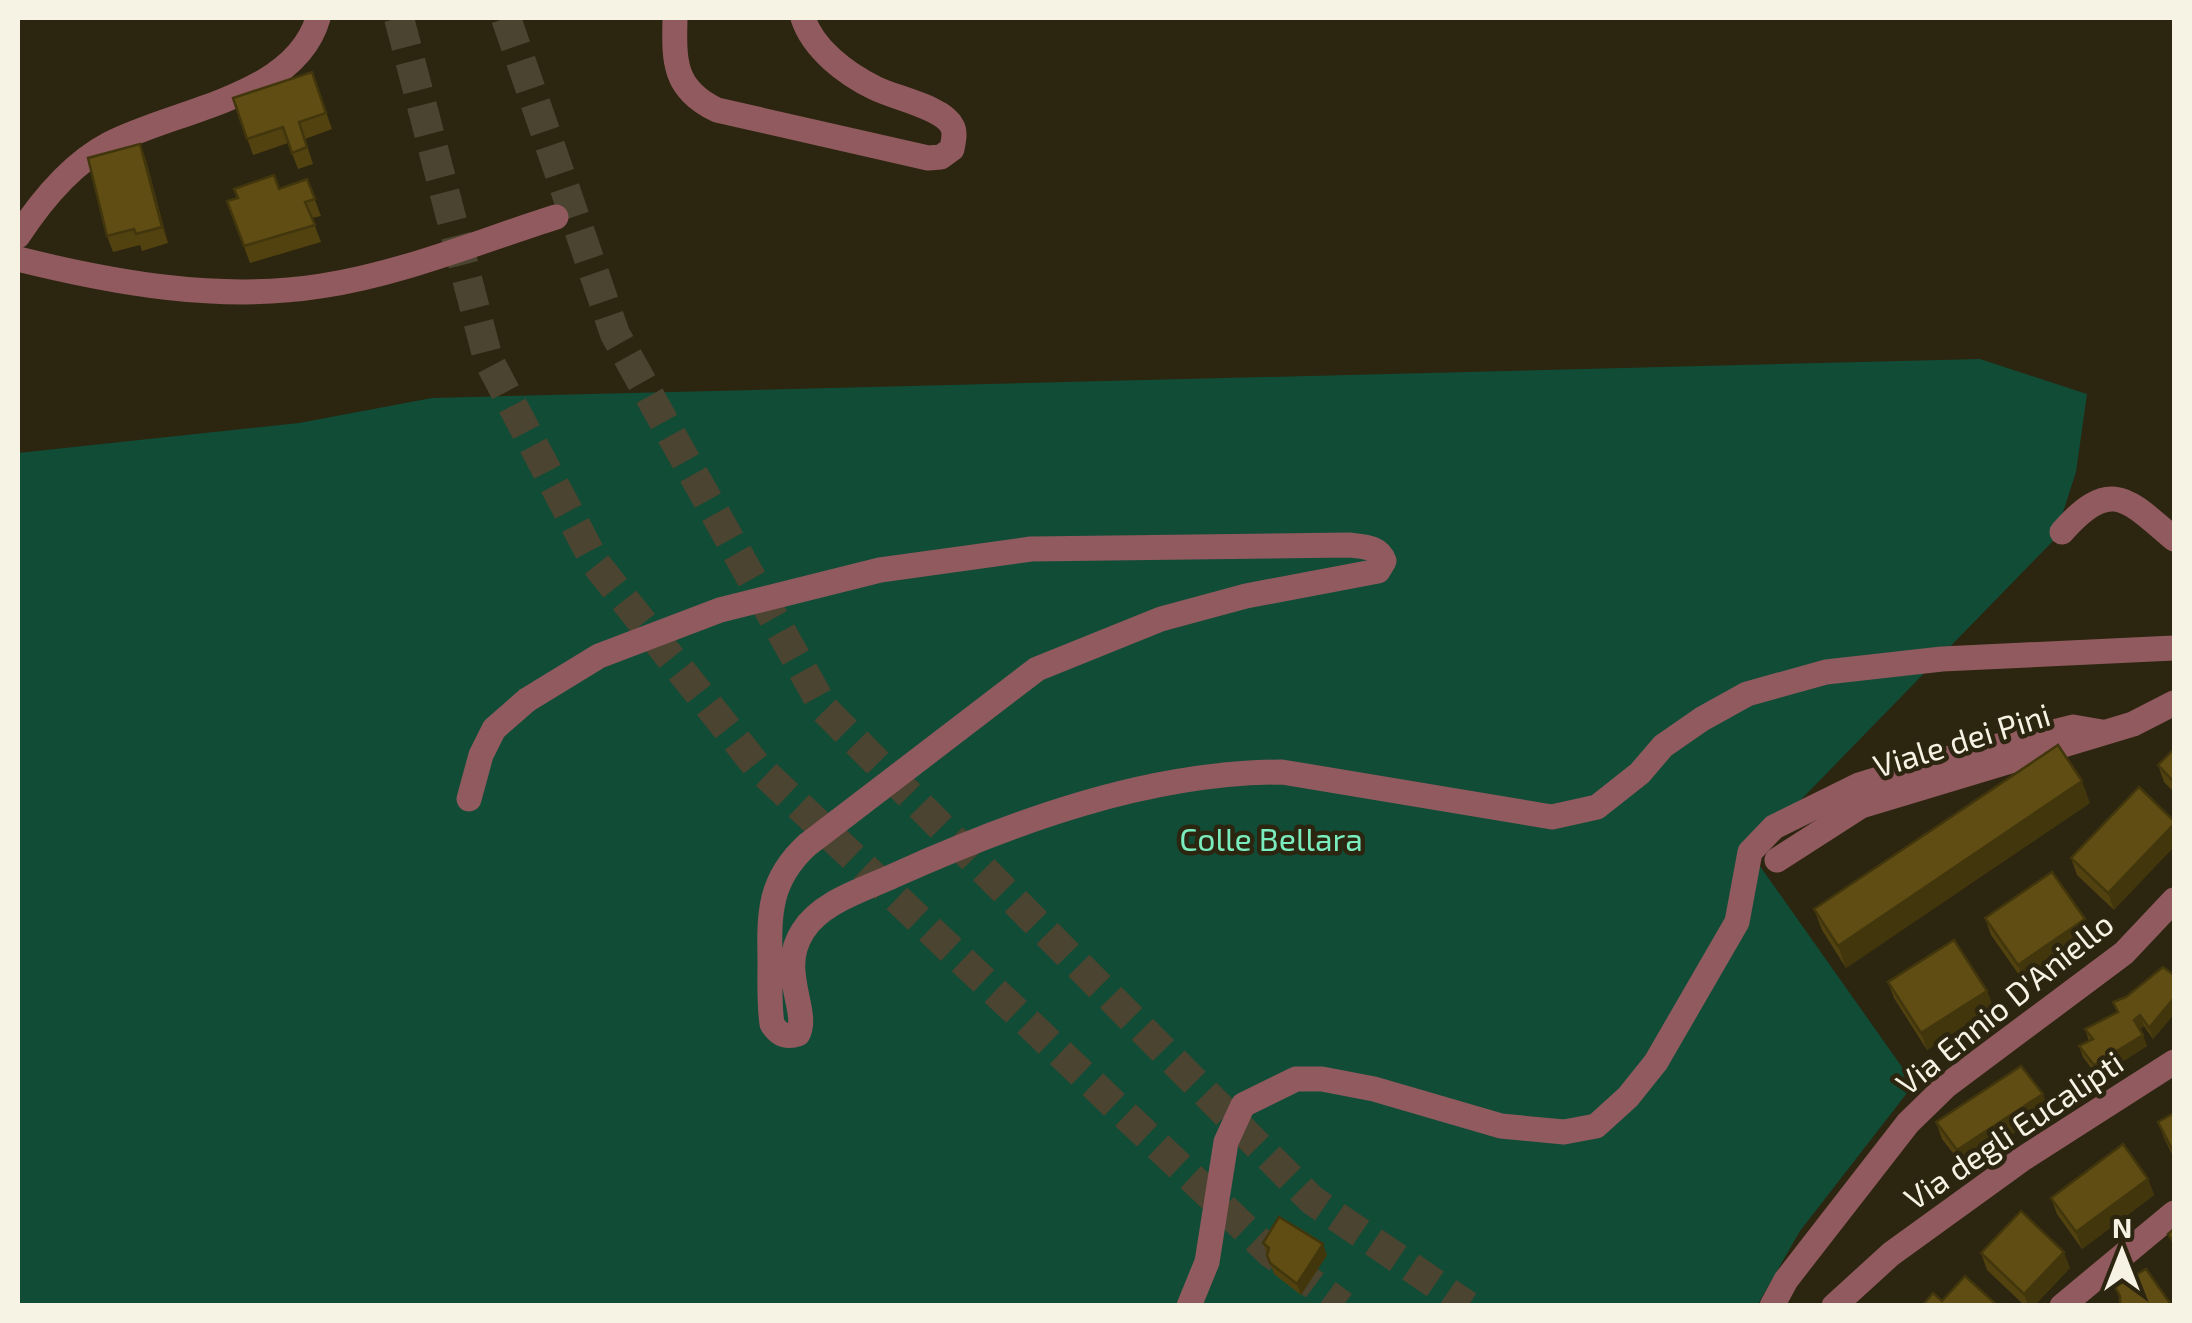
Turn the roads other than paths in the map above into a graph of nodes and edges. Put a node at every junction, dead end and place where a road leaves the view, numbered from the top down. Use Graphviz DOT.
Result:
graph roads {
  1 [pos="318,18"];
  2 [pos="676,18"];
  3 [pos="803,18"];
  4 [pos="556,217"];
  5 [pos="18,236"];
  6 [pos="18,259"];
  7 [pos="2062,532"];
  8 [pos="2174,539"];
  9 [pos="2174,648"];
  10 [pos="2174,703"];
  11 [pos="2102,732"];
  12 [pos="469,799"];
  13 [pos="1777,860"];
  14 [pos="2174,900"];
  15 [pos="2174,1062"];
  16 [pos="2174,1214"];
  17 [pos="1189,1306"];
  18 [pos="1772,1306"];
  19 [pos="1834,1306"];
  20 [pos="2062,1306"];
  1 -- 5 [label="street"];
  2 -- 3 [label="street"];
  4 -- 6 [label="street"];
  7 -- 8 [label="street"];
  9 -- 12 [label="street"];
  10 -- 11 [label="street, Viale dei Pini"];
  11 -- 13 [label="street, Viale dei Pini"];
  11 -- 17 [label="street"];
  14 -- 18 [label="street, Via Ennio D'Aniello"];
  15 -- 19 [label="street, Via degli Eucalipti"];
  16 -- 20 [label="street"];
}
